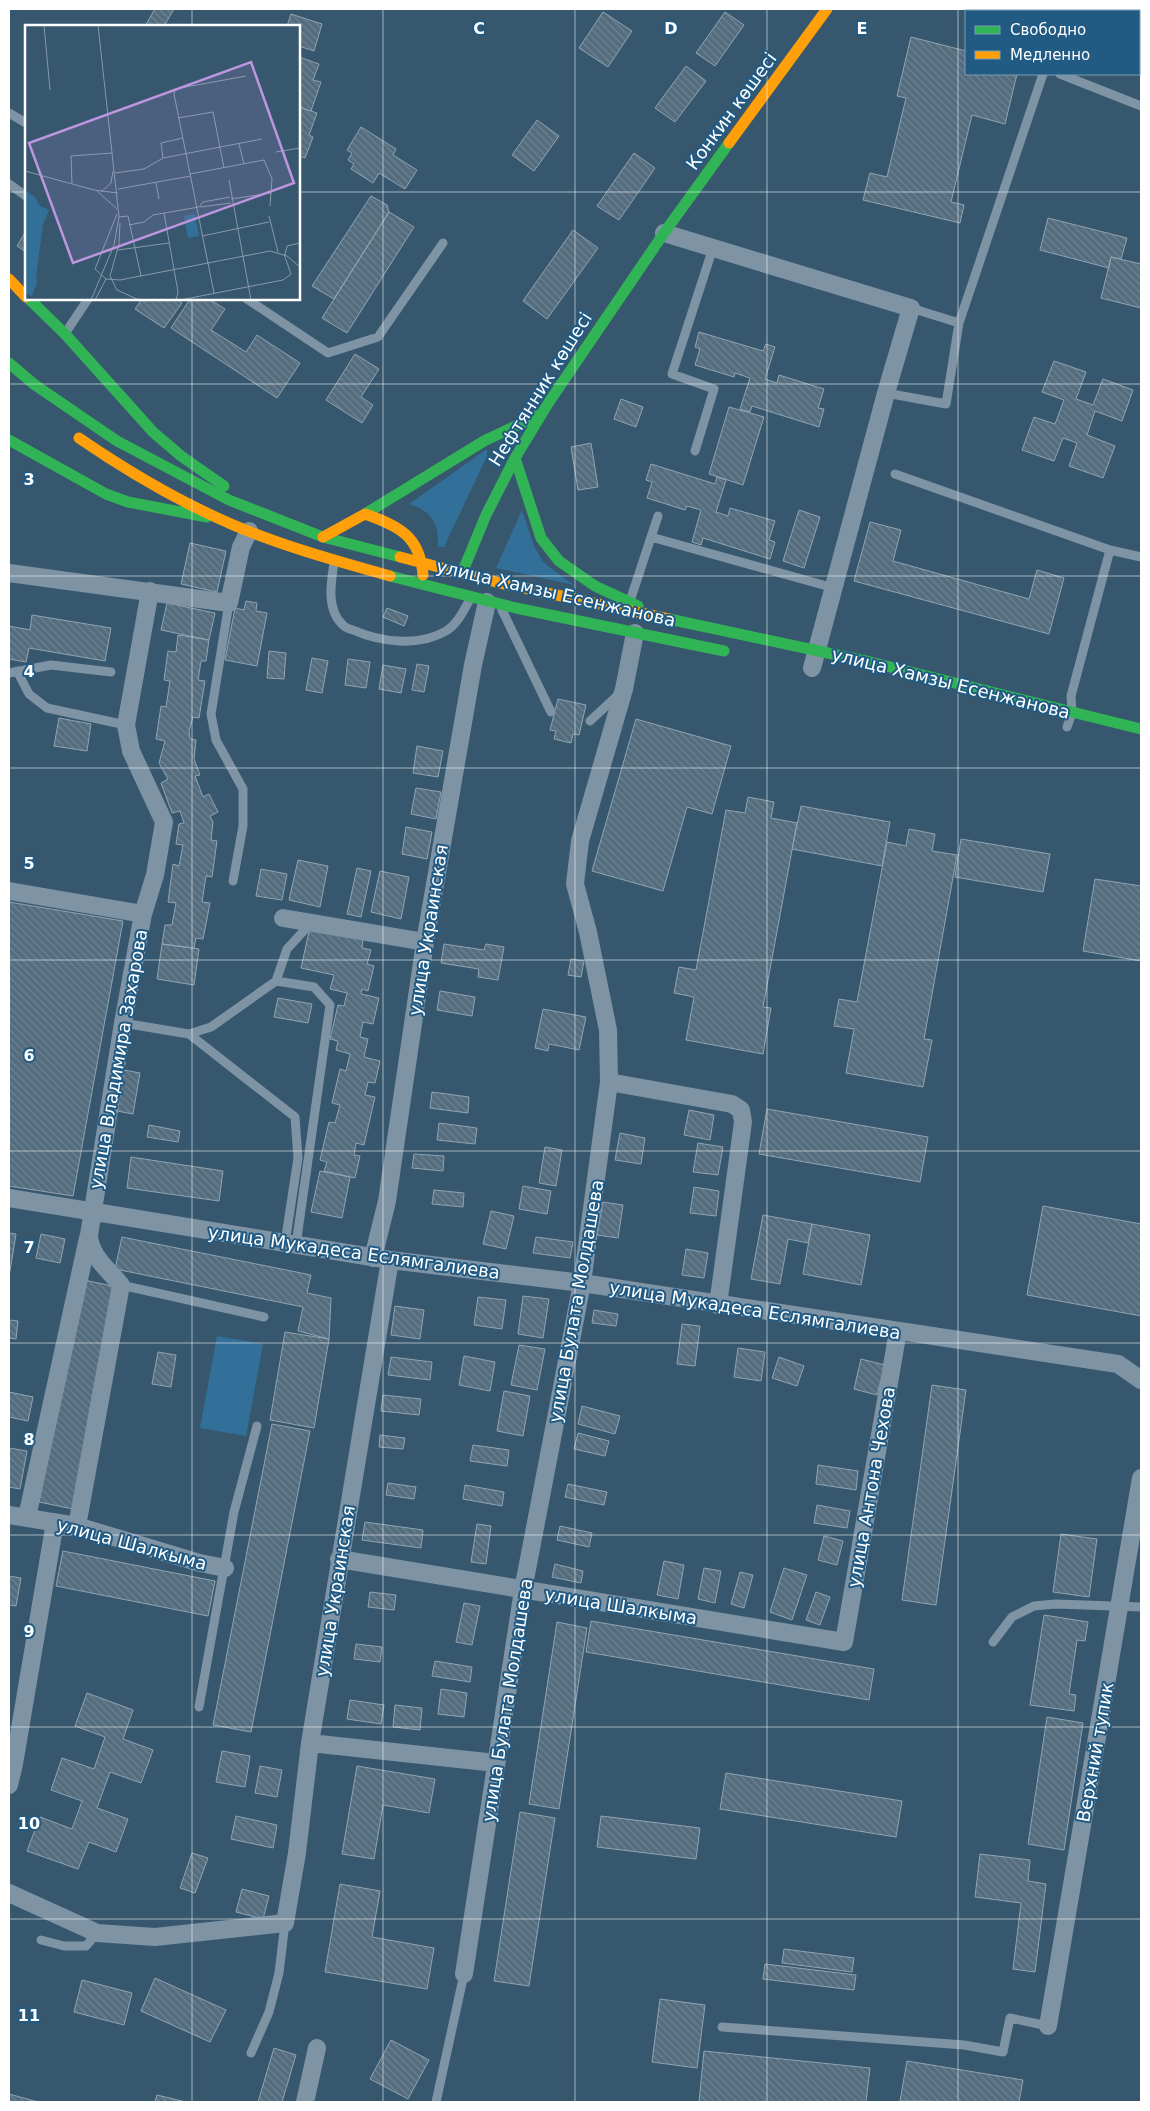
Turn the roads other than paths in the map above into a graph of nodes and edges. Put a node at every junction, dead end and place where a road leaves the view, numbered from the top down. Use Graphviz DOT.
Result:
graph roads {
  1 [pos="827,9"];
  2 [pos="1043,75"];
  3 [pos="1063,75"];
  4 [pos="1141,106"];
  5 [pos="9,113"];
  6 [pos="25,122"];
  7 [pos="9,184"];
  8 [pos="25,195"];
  9 [pos="664,233"];
  10 [pos="443,243"];
  11 [pos="713,248"];
  12 [pos="9,280"];
  13 [pos="25,296"];
  14 [pos="29,300"];
  15 [pos="87,300"];
  16 [pos="248,300"];
  17 [pos="911,308"];
  18 [pos="959,322"];
  19 [pos="65,334"];
  20 [pos="9,363"];
  21 [pos="886,393"];
  22 [pos="541,414"];
  23 [pos="71,433"];
  24 [pos="9,440"];
  25 [pos="695,451"];
  26 [pos="515,458"];
  27 [pos="895,474"];
  28 [pos="365,514"];
  29 [pos="658,516"];
  30 [pos="220,519"];
  31 [pos="289,525"];
  32 [pos="249,531"];
  33 [pos="323,537"];
  34 [pos="651,537"];
  35 [pos="1110,550"];
  36 [pos="1141,557"];
  37 [pos="335,560"];
  38 [pos="423,563"];
  39 [pos="9,573"];
  40 [pos="462,573"];
  41 [pos="422,586"];
  42 [pos="834,588"];
  43 [pos="150,591"];
  44 [pos="456,594"];
  45 [pos="486,602"];
  46 [pos="630,602"];
  47 [pos="229,603"];
  48 [pos="658,617"];
  49 [pos="635,633"];
  50 [pos="817,651"];
  51 [pos="737,653"];
  52 [pos="812,668"];
  53 [pos="13,672"];
  54 [pos="111,672"];
  55 [pos="624,689"];
  56 [pos="552,712"];
  57 [pos="1072,712"];
  58 [pos="590,721"];
  59 [pos="126,725"];
  60 [pos="1068,727"];
  61 [pos="1141,729"];
  62 [pos="233,881"];
  63 [pos="9,891"];
  64 [pos="143,914"];
  65 [pos="283,918"];
  66 [pos="312,923"];
  67 [pos="425,942"];
  68 [pos="276,981"];
  69 [pos="123,1023"];
  70 [pos="189,1034"];
  71 [pos="609,1082"];
  72 [pos="9,1198"];
  73 [pos="92,1211"];
  74 [pos="89,1235"];
  75 [pos="290,1244"];
  76 [pos="382,1259"];
  77 [pos="582,1284"];
  78 [pos="121,1285"];
  79 [pos="718,1305"];
  80 [pos="264,1317"];
  81 [pos="898,1331"];
  82 [pos="1141,1380"];
  83 [pos="257,1426"];
  84 [pos="1141,1478"];
  85 [pos="9,1515"];
  86 [pos="27,1518"];
  87 [pos="55,1522"];
  88 [pos="77,1526"];
  89 [pos="339,1559"];
  90 [pos="225,1568"];
  91 [pos="523,1590"];
  92 [pos="1141,1607"];
  93 [pos="1119,1608"];
  94 [pos="844,1642"];
  95 [pos="993,1642"];
  96 [pos="199,1707"];
  97 [pos="310,1743"];
  98 [pos="496,1763"];
  99 [pos="9,1784"];
  100 [pos="9,1893"];
  101 [pos="286,1923"];
  102 [pos="97,1933"];
  103 [pos="41,1940"];
  104 [pos="464,1974"];
  105 [pos="1048,2026"];
  106 [pos="722,2028"];
  107 [pos="317,2048"];
  108 [pos="251,2053"];
  109 [pos="305,2102"];
  110 [pos="436,2102"];
  1 -- 9 [label="main road, Конкин көшесі"];
  2 -- 18 [label="lane"];
  3 -- 4 [label="lane"];
  5 -- 6 [label="lane"];
  7 -- 8 [label="lane"];
  9 -- 11 [label="street"];
  9 -- 22 [label="main road, Нефтянник көшесі"];
  10 -- 16 [label="lane"];
  11 -- 17 [label="street"];
  11 -- 25 [label="lane"];
  12 -- 13 [label="main road"];
  14 -- 19 [label="main road"];
  15 -- 19 [label="lane"];
  17 -- 18 [label="lane"];
  17 -- 21 [label="street"];
  18 -- 21 [label="lane"];
  19 -- 31 [label="main road"];
  20 -- 31 [label="main road, улица Хамзы Есенжанова"];
  21 -- 42 [label="street"];
  22 -- 26 [label="main road, Нефтянник көшесі"];
  22 -- 28 [label="main road"];
  23 -- 30 [label="main road, улица Хамзы Есенжанова"];
  24 -- 30 [label="main road"];
  26 -- 40 [label="main road, Нефтянник көшесі"];
  26 -- 46 [label="main road"];
  27 -- 35 [label="lane"];
  28 -- 33 [label="main road"];
  28 -- 38 [label="main road"];
  29 -- 34 [label="lane"];
  30 -- 32 [label="main road, улица Хамзы Есенжанова"];
  31 -- 33 [label="main road, улица Хамзы Есенжанова"];
  32 -- 37 [label="main road, улица Хамзы Есенжанова"];
  32 -- 47 [label="street"];
  33 -- 38 [label="main road, улица Хамзы Есенжанова"];
  34 -- 42 [label="lane"];
  34 -- 46 [label="lane"];
  35 -- 36 [label="lane"];
  35 -- 57 [label="lane"];
  37 -- 41 [label="main road, улица Хамзы Есенжанова"];
  37 -- 45 [label="lane"];
  38 -- 40 [label="main road, улица Хамзы Есенжанова"];
  38 -- 41 [label="main road"];
  39 -- 43 [label="street"];
  40 -- 44 [label="main road, Нефтянник көшесі"];
  40 -- 48 [label="main road, улица Хамзы Есенжанова"];
  41 -- 44 [label="main road, улица Хамзы Есенжанова"];
  42 -- 50 [label="street"];
  43 -- 47 [label="street"];
  43 -- 59 [label="street, улица Владимира Захарова"];
  44 -- 45 [label="main road, улица Хамзы Есенжанова"];
  45 -- 49 [label="main road, улица Хамзы Есенжанова"];
  45 -- 56 [label="lane"];
  45 -- 67 [label="street, улица Украинская"];
  46 -- 48 [label="main road"];
  47 -- 62 [label="lane"];
  48 -- 50 [label="main road, улица Хамзы Есенжанова"];
  49 -- 51 [label="main road, улица Хамзы Есенжанова"];
  49 -- 55 [label="street, улица Булата Молдашева"];
  50 -- 52 [label="street"];
  50 -- 57 [label="main road, улица Хамзы Есенжанова"];
  53 -- 54 [label="lane"];
  53 -- 59 [label="lane"];
  55 -- 58 [label="lane"];
  55 -- 71 [label="street, улица Булата Молдашева"];
  57 -- 60 [label="lane"];
  57 -- 61 [label="main road, улица Хамзы Есенжанова"];
  59 -- 64 [label="street, улица Владимира Захарова"];
  63 -- 64 [label="street"];
  64 -- 69 [label="street, улица Владимира Захарова"];
  65 -- 66 [label="street"];
  66 -- 67 [label="street"];
  66 -- 68 [label="lane"];
  67 -- 76 [label="street, улица Украинская"];
  68 -- 70 [label="lane"];
  68 -- 75 [label="lane"];
  69 -- 70 [label="lane"];
  69 -- 73 [label="street, улица Владимира Захарова"];
  70 -- 75 [label="lane"];
  71 -- 77 [label="street, улица Булата Молдашева"];
  71 -- 79 [label="street"];
  72 -- 73 [label="street, улица Мукадеса Еслямгалиева"];
  73 -- 74 [label="street, улица Владимира Захарова"];
  73 -- 75 [label="street, улица Мукадеса Еслямгалиева"];
  74 -- 78 [label="street, улица Владимира Захарова"];
  74 -- 86 [label="street"];
  75 -- 76 [label="street, улица Мукадеса Еслямгалиева"];
  76 -- 77 [label="street, улица Мукадеса Еслямгалиева"];
  76 -- 89 [label="street, улица Украинская"];
  77 -- 79 [label="street, улица Мукадеса Еслямгалиева"];
  77 -- 91 [label="street, улица Булата Молдашева"];
  78 -- 80 [label="lane"];
  78 -- 88 [label="street"];
  79 -- 81 [label="street, улица Мукадеса Еслямгалиева"];
  81 -- 82 [label="street, улица Мукадеса Еслямгалиева"];
  81 -- 94 [label="street, улица Антона Чехова"];
  83 -- 90 [label="lane"];
  84 -- 93 [label="street, Верхний тупик"];
  85 -- 86 [label="street, улица Шалкыма"];
  86 -- 87 [label="street, улица Шалкыма"];
  87 -- 88 [label="street, улица Шалкыма"];
  87 -- 99 [label="street"];
  88 -- 90 [label="street, улица Шалкыма"];
  89 -- 91 [label="street, улица Шалкыма"];
  89 -- 97 [label="street, улица Украинская"];
  90 -- 96 [label="lane"];
  91 -- 94 [label="street, улица Шалкыма"];
  91 -- 98 [label="street, улица Булата Молдашева"];
  92 -- 93 [label="lane"];
  93 -- 95 [label="lane"];
  93 -- 105 [label="street, Верхний тупик"];
  97 -- 98 [label="street"];
  97 -- 101 [label="street, улица Украинская"];
  98 -- 104 [label="street, улица Булата Молдашева"];
  100 -- 102 [label="street"];
  101 -- 102 [label="street"];
  101 -- 108 [label="lane"];
  102 -- 103 [label="lane"];
  104 -- 110 [label="lane"];
  105 -- 106 [label="lane"];
  107 -- 109 [label="street"];
}
